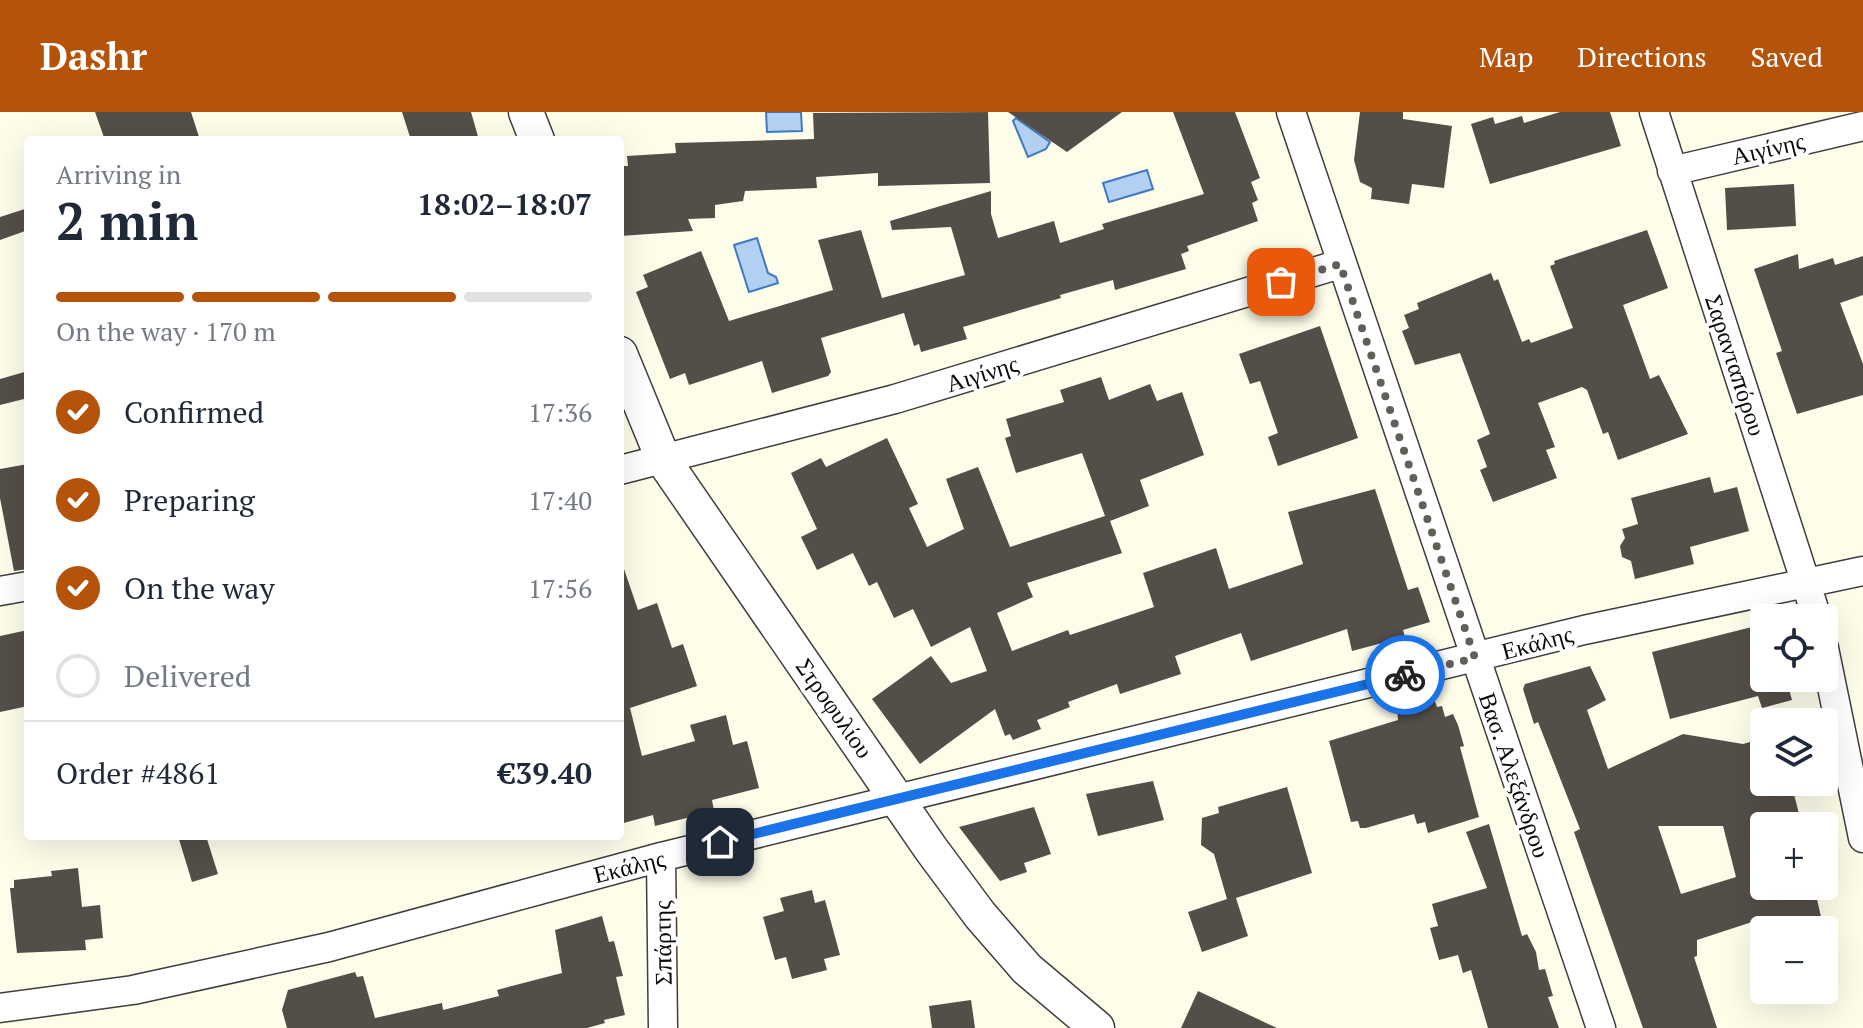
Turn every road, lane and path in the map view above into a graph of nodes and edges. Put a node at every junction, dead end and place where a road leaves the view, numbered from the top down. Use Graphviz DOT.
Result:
graph roads {
  1 [pos="526,112"];
  2 [pos="1291,112"];
  3 [pos="1654,112"];
  4 [pos="1863,126"];
  5 [pos="535,136"];
  6 [pos="1672,171"];
  7 [pos="1340,264"];
  8 [pos="624,364"];
  9 [pos="664,461"];
  10 [pos="624,469"];
  11 [pos="1863,571"];
  12 [pos="1806,582"];
  13 [pos="24,587"];
  14 [pos="0,591"];
  15 [pos="1813,604"];
  16 [pos="1475,658"];
  17 [pos="1833,692"];
  18 [pos="898,798"];
  19 [pos="1863,838"];
  20 [pos="661,857"];
  21 [pos="0,1008"];
  22 [pos="663,1028"];
  23 [pos="1097,1028"];
  24 [pos="1601,1028"];
  1 -- 5 [label="street"];
  2 -- 7 [label="street, Βασ. Αλεξάνδρου"];
  3 -- 6 [label="street, Σαρανταπόρου"];
  4 -- 6 [label="street, Αιγίνης"];
  6 -- 12 [label="street, Σαρανταπόρου"];
  7 -- 9 [label="street, Αιγίνης"];
  7 -- 16 [label="street, Βασ. Αλεξάνδρου"];
  8 -- 9 [label="street, Στροφυλίου"];
  9 -- 10 [label="street, Αιγίνης"];
  9 -- 18 [label="street, Στροφυλίου"];
  11 -- 12 [label="street, Εκάλης"];
  12 -- 15 [label="street, Σαρανταπόρου"];
  12 -- 16 [label="street, Εκάλης"];
  13 -- 14 [label="street"];
  16 -- 18 [label="street, Εκάλης"];
  16 -- 24 [label="street, Βασ. Αλεξάνδρου"];
  17 -- 19 [label="street"];
  18 -- 20 [label="street, Εκάλης"];
  18 -- 23 [label="street, Στροφυλίου"];
  20 -- 21 [label="street, Εκάλης"];
  20 -- 22 [label="street, Σπάρτης"];
}
